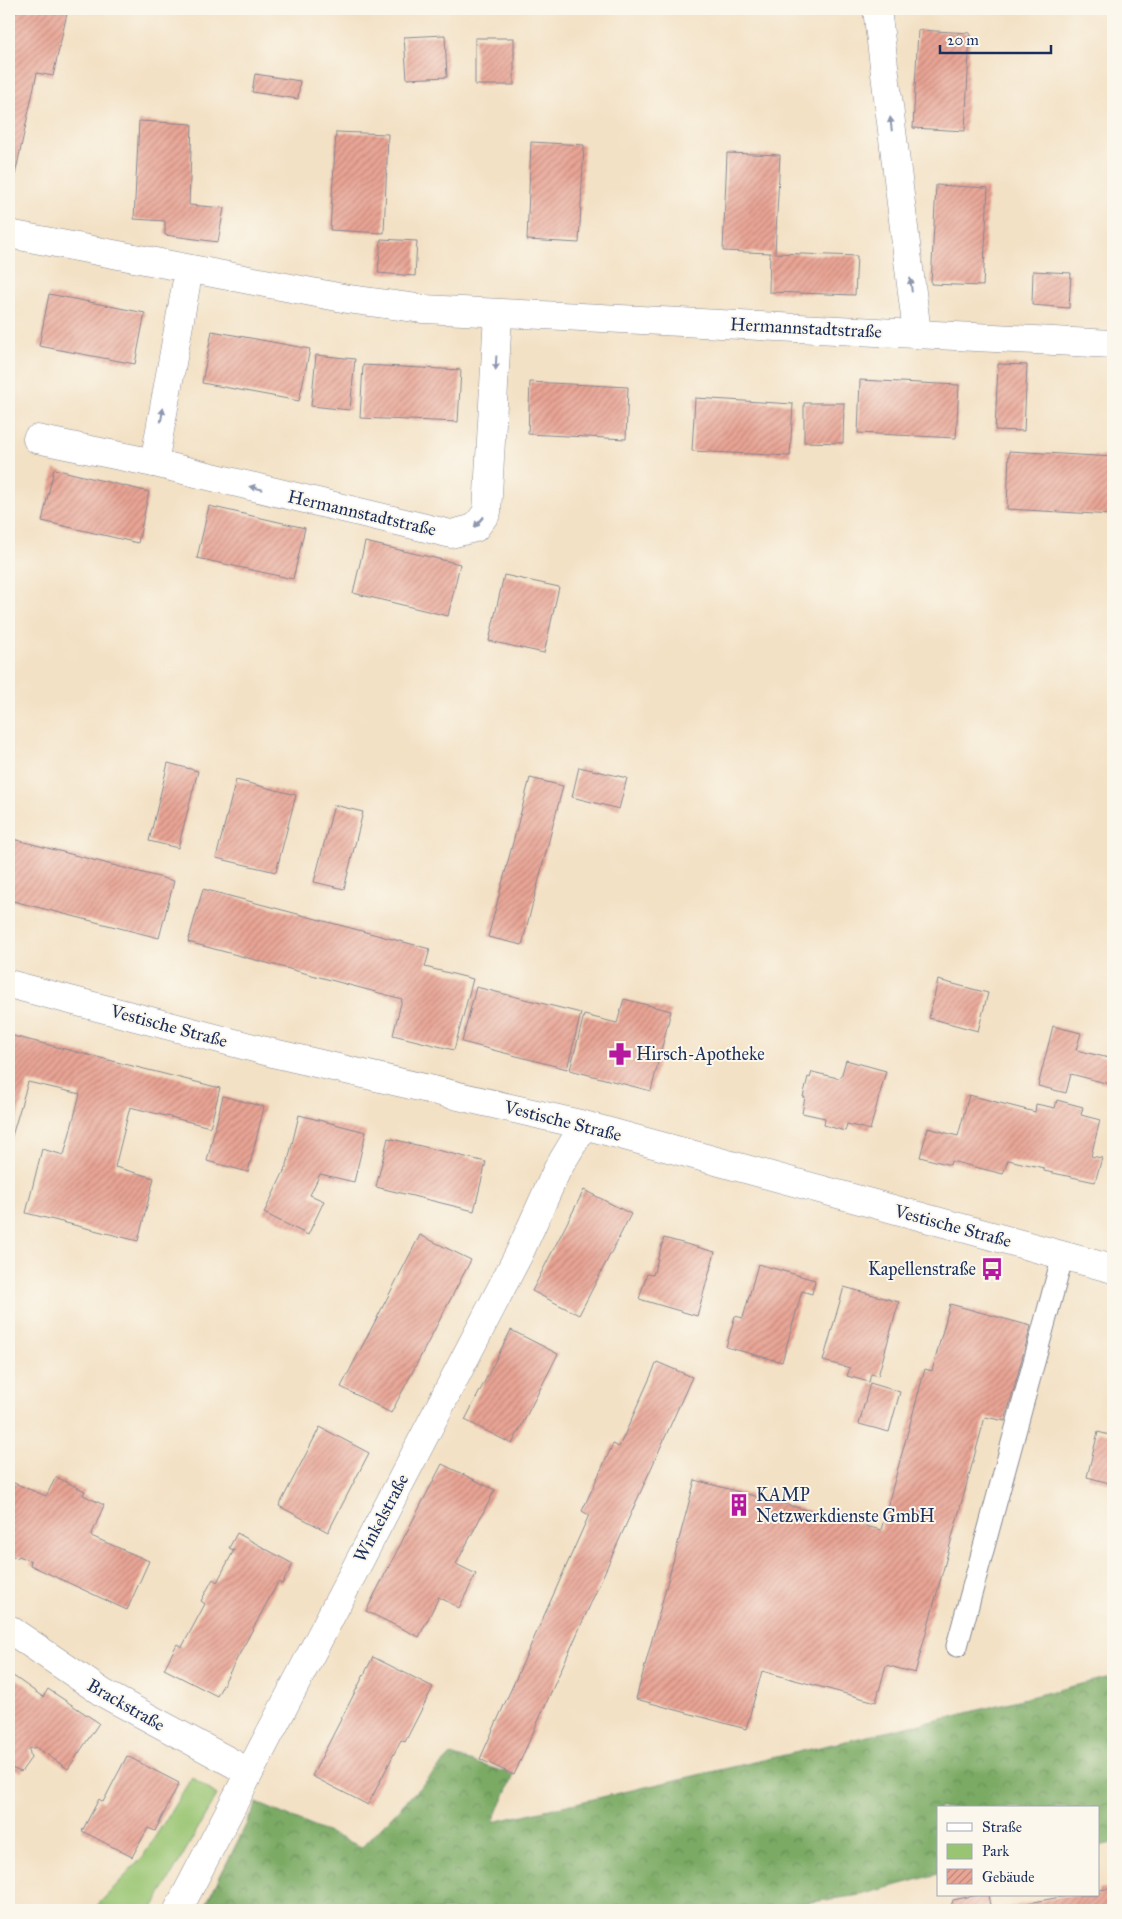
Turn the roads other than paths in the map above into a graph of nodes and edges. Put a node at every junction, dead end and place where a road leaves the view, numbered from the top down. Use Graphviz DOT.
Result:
graph roads {
  1 [pos="877,9"];
  2 [pos="9,234"];
  3 [pos="189,269"];
  4 [pos="498,314"];
  5 [pos="917,333"];
  6 [pos="1113,344"];
  7 [pos="37,439"];
  8 [pos="154,463"];
  9 [pos="9,984"];
  10 [pos="584,1124"];
  11 [pos="1063,1255"];
  12 [pos="1113,1269"];
  13 [pos="9,1628"];
  14 [pos="957,1646"];
  15 [pos="248,1772"];
  16 [pos="178,1910"];
  5 -- 1 [label="street, one-way"];
  2 -- 3 [label="street, Hermannstadtstraße"];
  3 -- 4 [label="street, Hermannstadtstraße"];
  8 -- 3 [label="street, one-way"];
  4 -- 5 [label="street, Hermannstadtstraße"];
  4 -- 8 [label="street, Hermannstadtstraße, one-way"];
  5 -- 6 [label="street, Hermannstadtstraße"];
  7 -- 8 [label="street, Hermannstadtstraße"];
  9 -- 10 [label="street, Vestische Straße"];
  10 -- 11 [label="street, Vestische Straße"];
  10 -- 15 [label="street, Winkelstraße"];
  11 -- 12 [label="street, Vestische Straße"];
  11 -- 14 [label="lane"];
  13 -- 15 [label="street, Brackstraße"];
  15 -- 16 [label="street, Winkelstraße"];
}
